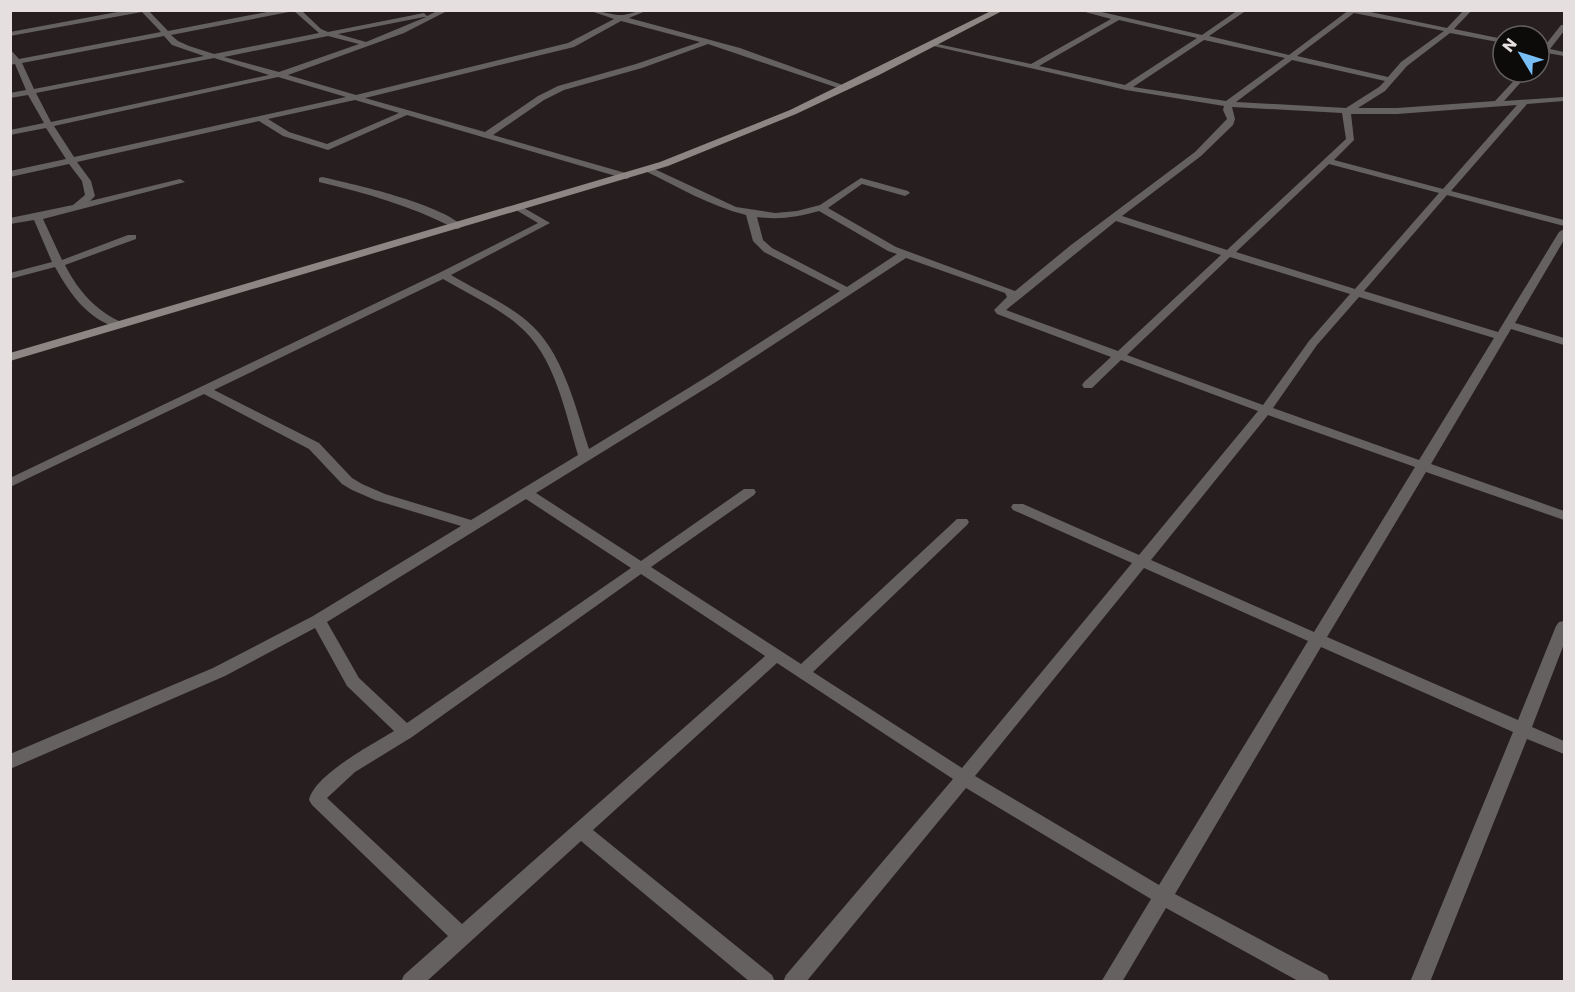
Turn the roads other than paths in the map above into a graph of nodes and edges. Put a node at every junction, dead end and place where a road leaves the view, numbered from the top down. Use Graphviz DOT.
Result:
graph roads {
  1 [pos="143,10"];
  2 [pos="291,10"];
  3 [pos="296,10"];
  4 [pos="591,10"];
  5 [pos="645,10"];
  6 [pos="1000,10"];
  7 [pos="1081,10"];
  8 [pos="1244,10"];
  9 [pos="1469,10"];
  10 [pos="446,11"];
  11 [pos="1354,11"];
  12 [pos="1118,18"];
  13 [pos="619,19"];
  14 [pos="1564,27"];
  15 [pos="1448,30"];
  16 [pos="10,34"];
  17 [pos="167,34"];
  18 [pos="326,34"];
  19 [pos="1202,37"];
  20 [pos="1491,39"];
  21 [pos="1551,41"];
  22 [pos="708,42"];
  23 [pos="366,44"];
  24 [pos="933,45"];
  25 [pos="10,51"];
  26 [pos="213,56"];
  27 [pos="1293,57"];
  28 [pos="14,62"];
  29 [pos="1032,67"];
  30 [pos="282,75"];
  31 [pos="1391,80"];
  32 [pos="1515,84"];
  33 [pos="847,88"];
  34 [pos="1126,88"];
  35 [pos="32,92"];
  36 [pos="10,96"];
  37 [pos="353,98"];
  38 [pos="1564,99"];
  39 [pos="1524,102"];
  40 [pos="1228,104"];
  41 [pos="1497,104"];
  42 [pos="1348,111"];
  43 [pos="405,113"];
  44 [pos="260,118"];
  45 [pos="50,125"];
  46 [pos="10,133"];
  47 [pos="485,136"];
  48 [pos="72,160"];
  49 [pos="1327,162"];
  50 [pos="648,169"];
  51 [pos="10,174"];
  52 [pos="626,176"];
  53 [pos="322,180"];
  54 [pos="180,182"];
  55 [pos="905,192"];
  56 [pos="1445,193"];
  57 [pos="75,208"];
  58 [pos="519,208"];
  59 [pos="821,208"];
  60 [pos="751,215"];
  61 [pos="37,217"];
  62 [pos="1115,217"];
  63 [pos="10,220"];
  64 [pos="1564,223"];
  65 [pos="458,226"];
  66 [pos="1564,232"];
  67 [pos="132,237"];
  68 [pos="905,254"];
  69 [pos="1230,254"];
  70 [pos="57,264"];
  71 [pos="443,275"];
  72 [pos="10,276"];
  73 [pos="846,290"];
  74 [pos="1357,293"];
  75 [pos="1012,295"];
  76 [pos="99,316"];
  77 [pos="119,325"];
  78 [pos="1506,331"];
  79 [pos="92,333"];
  80 [pos="1564,342"];
  81 [pos="1121,355"];
  82 [pos="10,357"];
  83 [pos="1088,385"];
  84 [pos="205,390"];
  85 [pos="1266,410"];
  86 [pos="585,457"];
  87 [pos="1423,465"];
  88 [pos="10,483"];
  89 [pos="749,492"];
  90 [pos="527,493"];
  91 [pos="1018,507"];
  92 [pos="1564,516"];
  93 [pos="962,522"];
  94 [pos="473,525"];
  95 [pos="1141,562"];
  96 [pos="642,568"];
  97 [pos="318,620"];
  98 [pos="1564,626"];
  99 [pos="1319,638"];
  100 [pos="776,655"];
  101 [pos="803,672"];
  102 [pos="1523,729"];
  103 [pos="406,732"];
  104 [pos="1564,748"];
  105 [pos="10,762"];
  106 [pos="964,778"];
  107 [pos="582,831"];
  108 [pos="1163,897"];
  109 [pos="461,936"];
  110 [pos="411,981"];
  111 [pos="765,981"];
  112 [pos="793,981"];
  113 [pos="1112,981"];
  114 [pos="1320,981"];
  115 [pos="1420,981"];
  1 -- 16 [label="street"];
  1 -- 17 [label="street"];
  2 -- 17 [label="street"];
  3 -- 18 [label="street"];
  4 -- 13 [label="street"];
  5 -- 13 [label="street"];
  6 -- 24 [label="main road"];
  7 -- 12 [label="street"];
  8 -- 19 [label="street"];
  9 -- 15 [label="street"];
  10 -- 18 [label="street"];
  10 -- 23 [label="street"];
  11 -- 15 [label="street"];
  11 -- 27 [label="street"];
  12 -- 19 [label="street"];
  12 -- 29 [label="street"];
  13 -- 22 [label="street"];
  13 -- 37 [label="street"];
  14 -- 21 [label="street"];
  15 -- 20 [label="street"];
  15 -- 31 [label="street"];
  17 -- 26 [label="street"];
  17 -- 28 [label="street"];
  18 -- 23 [label="street"];
  18 -- 26 [label="street"];
  19 -- 27 [label="street"];
  19 -- 34 [label="street"];
  22 -- 33 [label="street"];
  22 -- 47 [label="street"];
  23 -- 30 [label="street"];
  24 -- 29 [label="street"];
  24 -- 33 [label="main road"];
  25 -- 28 [label="street"];
  26 -- 30 [label="street"];
  26 -- 35 [label="street"];
  27 -- 31 [label="street"];
  27 -- 40 [label="street"];
  28 -- 35 [label="street"];
  29 -- 34 [label="street"];
  30 -- 37 [label="street"];
  30 -- 45 [label="street"];
  31 -- 42 [label="street"];
  32 -- 41 [label="street"];
  33 -- 50 [label="main road"];
  34 -- 40 [label="street"];
  35 -- 36 [label="street"];
  35 -- 45 [label="street"];
  37 -- 43 [label="street"];
  37 -- 44 [label="street"];
  38 -- 39 [label="street"];
  39 -- 41 [label="street"];
  39 -- 56 [label="street"];
  40 -- 42 [label="street"];
  40 -- 62 [label="street"];
  41 -- 42 [label="street"];
  42 -- 49 [label="street"];
  43 -- 44 [label="street"];
  43 -- 47 [label="street"];
  44 -- 48 [label="street"];
  45 -- 46 [label="street"];
  45 -- 48 [label="street"];
  47 -- 52 [label="street"];
  48 -- 51 [label="street"];
  48 -- 57 [label="street"];
  49 -- 56 [label="street"];
  49 -- 69 [label="street"];
  50 -- 52 [label="main road"];
  50 -- 60 [label="street"];
  52 -- 58 [label="main road"];
  53 -- 65 [label="street"];
  54 -- 57 [label="street"];
  55 -- 59 [label="street"];
  56 -- 64 [label="street"];
  56 -- 74 [label="street"];
  57 -- 61 [label="street"];
  58 -- 65 [label="main road"];
  58 -- 71 [label="street"];
  59 -- 60 [label="street"];
  59 -- 68 [label="street"];
  60 -- 73 [label="street"];
  61 -- 63 [label="street"];
  61 -- 70 [label="street"];
  62 -- 69 [label="street"];
  62 -- 75 [label="street"];
  65 -- 77 [label="main road"];
  66 -- 78 [label="street"];
  67 -- 70 [label="street"];
  68 -- 73 [label="street"];
  68 -- 75 [label="street"];
  69 -- 74 [label="street"];
  69 -- 81 [label="street"];
  70 -- 72 [label="street"];
  70 -- 76 [label="street"];
  71 -- 84 [label="street"];
  71 -- 86 [label="street"];
  73 -- 86 [label="street"];
  74 -- 78 [label="street"];
  74 -- 85 [label="street"];
  75 -- 81 [label="street"];
  76 -- 77 [label="street"];
  76 -- 79 [label="street"];
  77 -- 79 [label="main road"];
  78 -- 80 [label="street"];
  78 -- 87 [label="street"];
  79 -- 82 [label="main road"];
  81 -- 83 [label="street"];
  81 -- 85 [label="street"];
  84 -- 88 [label="street"];
  84 -- 94 [label="street"];
  85 -- 87 [label="street"];
  85 -- 95 [label="street"];
  86 -- 90 [label="street"];
  87 -- 92 [label="street"];
  87 -- 99 [label="street"];
  89 -- 96 [label="street"];
  90 -- 94 [label="street"];
  90 -- 96 [label="street"];
  91 -- 95 [label="street"];
  93 -- 101 [label="street"];
  94 -- 97 [label="street"];
  95 -- 99 [label="street"];
  95 -- 106 [label="street"];
  96 -- 100 [label="street"];
  96 -- 103 [label="street"];
  97 -- 103 [label="street"];
  97 -- 105 [label="street"];
  98 -- 102 [label="street"];
  99 -- 102 [label="street"];
  99 -- 108 [label="street"];
  100 -- 101 [label="street"];
  100 -- 107 [label="street"];
  101 -- 106 [label="street"];
  102 -- 104 [label="street"];
  102 -- 115 [label="street"];
  103 -- 109 [label="street"];
  106 -- 108 [label="street"];
  106 -- 112 [label="street"];
  107 -- 109 [label="street"];
  107 -- 111 [label="street"];
  108 -- 113 [label="street"];
  108 -- 114 [label="street"];
  109 -- 110 [label="street"];
}
